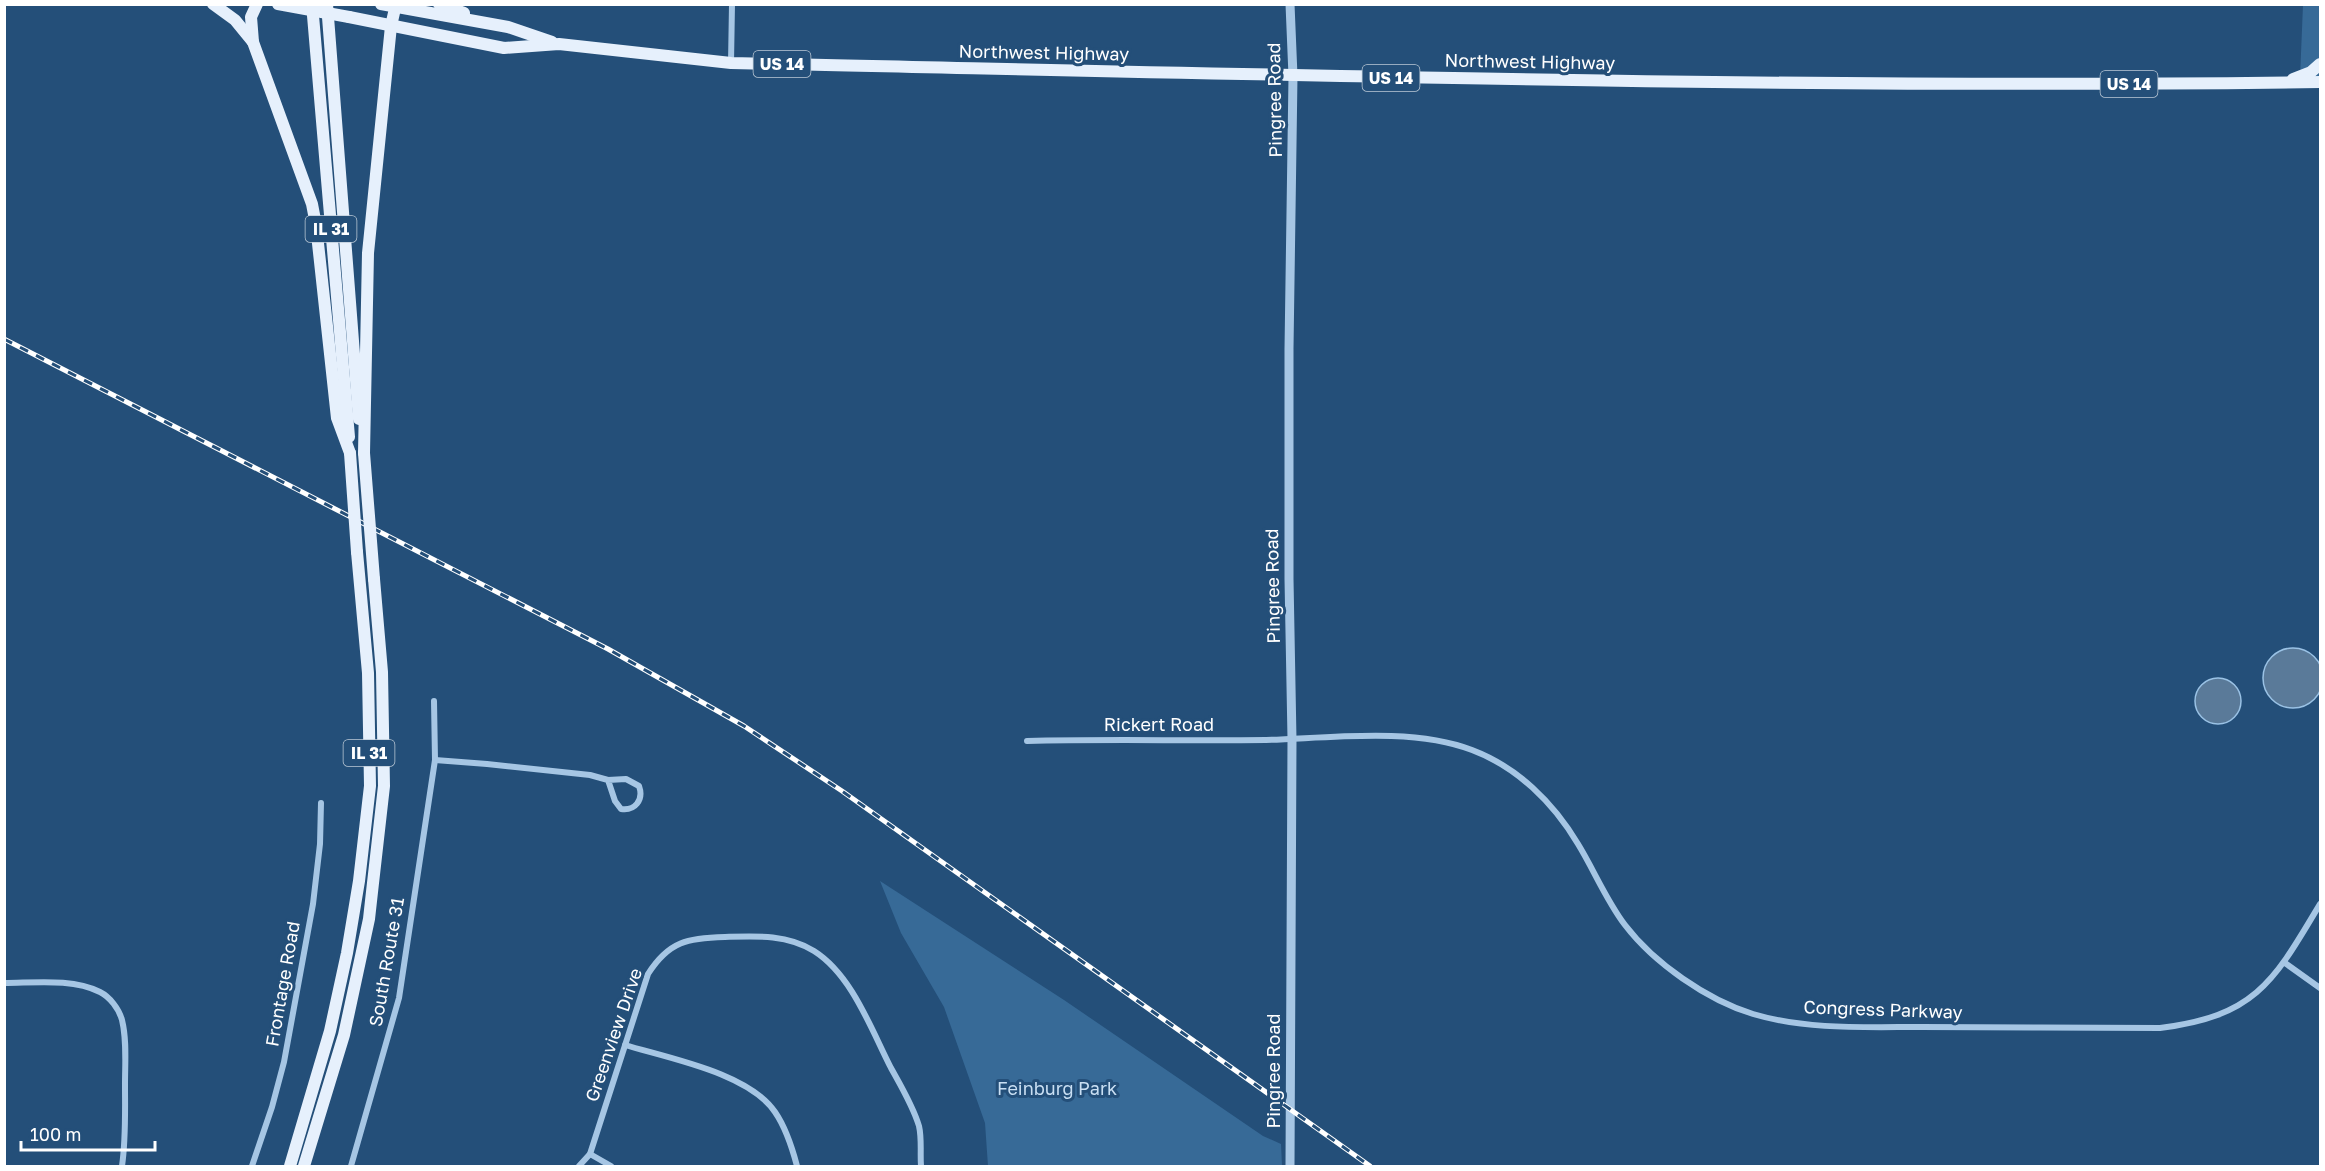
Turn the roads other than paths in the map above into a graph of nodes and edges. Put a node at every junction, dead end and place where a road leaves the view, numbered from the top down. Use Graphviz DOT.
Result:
graph roads {
  1 [pos="213,4"];
  2 [pos="257,4"];
  3 [pos="278,4"];
  4 [pos="312,4"];
  5 [pos="327,4"];
  6 [pos="381,4"];
  7 [pos="439,4"];
  8 [pos="732,4"];
  9 [pos="1290,4"];
  10 [pos="395,6"];
  11 [pos="391,26"];
  12 [pos="508,27"];
  13 [pos="253,42"];
  14 [pos="559,44"];
  15 [pos="731,63"];
  16 [pos="2320,64"];
  17 [pos="1293,76"];
  18 [pos="2320,82"];
  19 [pos="2283,83"];
  20 [pos="350,453"];
  21 [pos="364,453"];
  22 [pos="434,701"];
  23 [pos="1292,739"];
  24 [pos="1027,741"];
  25 [pos="435,760"];
  26 [pos="608,780"];
  27 [pos="321,803"];
  28 [pos="2320,904"];
  29 [pos="2285,963"];
  30 [pos="4,982"];
  31 [pos="2320,988"];
  32 [pos="625,1045"];
  33 [pos="590,1154"];
  34 [pos="122,1167"];
  35 [pos="252,1167"];
  36 [pos="290,1167"];
  37 [pos="304,1167"];
  38 [pos="351,1167"];
  39 [pos="579,1167"];
  40 [pos="611,1167"];
  41 [pos="798,1167"];
  42 [pos="921,1167"];
  43 [pos="1290,1167"];
  1 -- 13 [label="main road"];
  2 -- 13 [label="main road"];
  3 -- 11 [label="main road, Northwest Highway / US 14, bridge"];
  4 -- 20 [label="main road, IL 31"];
  5 -- 21 [label="main road, IL 31"];
  6 -- 10 [label="main road, Northwest Highway / US 14"];
  7 -- 12 [label="main road"];
  8 -- 15 [label="street"];
  9 -- 17 [label="street, Pingree Road"];
  10 -- 11 [label="main road"];
  10 -- 12 [label="main road, Northwest Highway / US 14"];
  11 -- 14 [label="main road, Northwest Highway / US 14"];
  11 -- 21 [label="main road"];
  12 -- 14 [label="main road, Northwest Highway / US 14"];
  13 -- 20 [label="main road"];
  14 -- 15 [label="main road, Northwest Highway / US 14"];
  15 -- 17 [label="main road, Northwest Highway / US 14"];
  16 -- 19 [label="main road"];
  17 -- 19 [label="main road, Northwest Highway / US 14"];
  17 -- 23 [label="street, Pingree Road"];
  18 -- 19 [label="main road, Northwest Highway / US 14"];
  20 -- 36 [label="main road, IL 31, bridge"];
  21 -- 37 [label="main road, IL 31, bridge"];
  22 -- 25 [label="street, South Route 31"];
  23 -- 24 [label="street, Rickert Road"];
  23 -- 29 [label="street, Congress Parkway"];
  23 -- 43 [label="street, Pingree Road"];
  25 -- 26 [label="street"];
  25 -- 38 [label="street, South Route 31"];
  26 -- 26 [label="street"];
  27 -- 35 [label="street, Frontage Road"];
  28 -- 29 [label="street, Congress Parkway"];
  29 -- 31 [label="street"];
  30 -- 34 [label="street"];
  32 -- 33 [label="street, Greenview Drive"];
  32 -- 41 [label="street"];
  32 -- 42 [label="street, Greenview Drive"];
  33 -- 39 [label="street, Greenview Drive"];
  33 -- 40 [label="street"];
}
